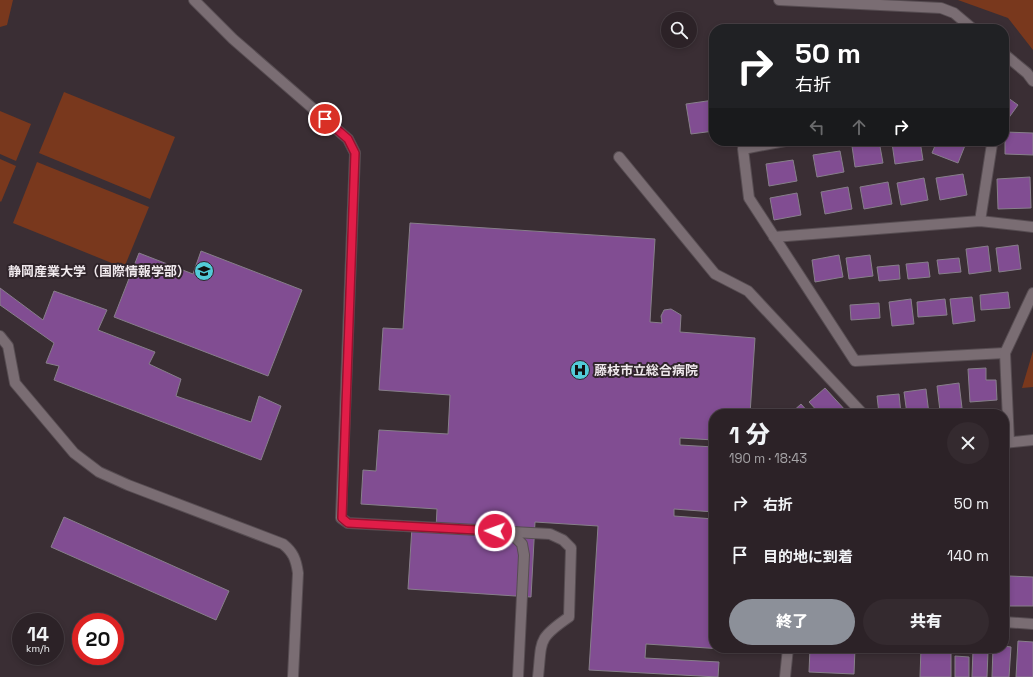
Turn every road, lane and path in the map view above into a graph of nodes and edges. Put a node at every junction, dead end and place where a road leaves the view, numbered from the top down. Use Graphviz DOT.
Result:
graph roads {
  1 [pos="194,0"];
  2 [pos="779,0"];
  3 [pos="967,24"];
  4 [pos="1009,58"];
  5 [pos="1033,81"];
  6 [pos="758,146"];
  7 [pos="992,146"];
  8 [pos="619,157"];
  9 [pos="980,221"];
  10 [pos="1033,227"];
  11 [pos="774,237"];
  12 [pos="1033,293"];
  13 [pos="0,336"];
  14 [pos="1005,353"];
  15 [pos="858,409"];
  16 [pos="1006,409"];
  17 [pos="1033,440"];
  18 [pos="1009,443"];
  19 [pos="510,532"];
  20 [pos="1009,622"];
  21 [pos="1033,624"];
  22 [pos="787,653"];
  23 [pos="293,677"];
  24 [pos="518,677"];
  25 [pos="538,677"];
  26 [pos="785,677"];
  1 -- 19 [label="street"];
  2 -- 3 [label="street"];
  4 -- 5 [label="street"];
  6 -- 11 [label="street"];
  7 -- 9 [label="street"];
  8 -- 15 [label="street"];
  9 -- 10 [label="street"];
  9 -- 11 [label="street"];
  11 -- 14 [label="street"];
  12 -- 14 [label="street"];
  13 -- 23 [label="street"];
  14 -- 16 [label="street"];
  17 -- 18 [label="street"];
  19 -- 24 [label="street"];
  19 -- 25 [label="street"];
  20 -- 21 [label="street"];
  22 -- 26 [label="street"];
}
